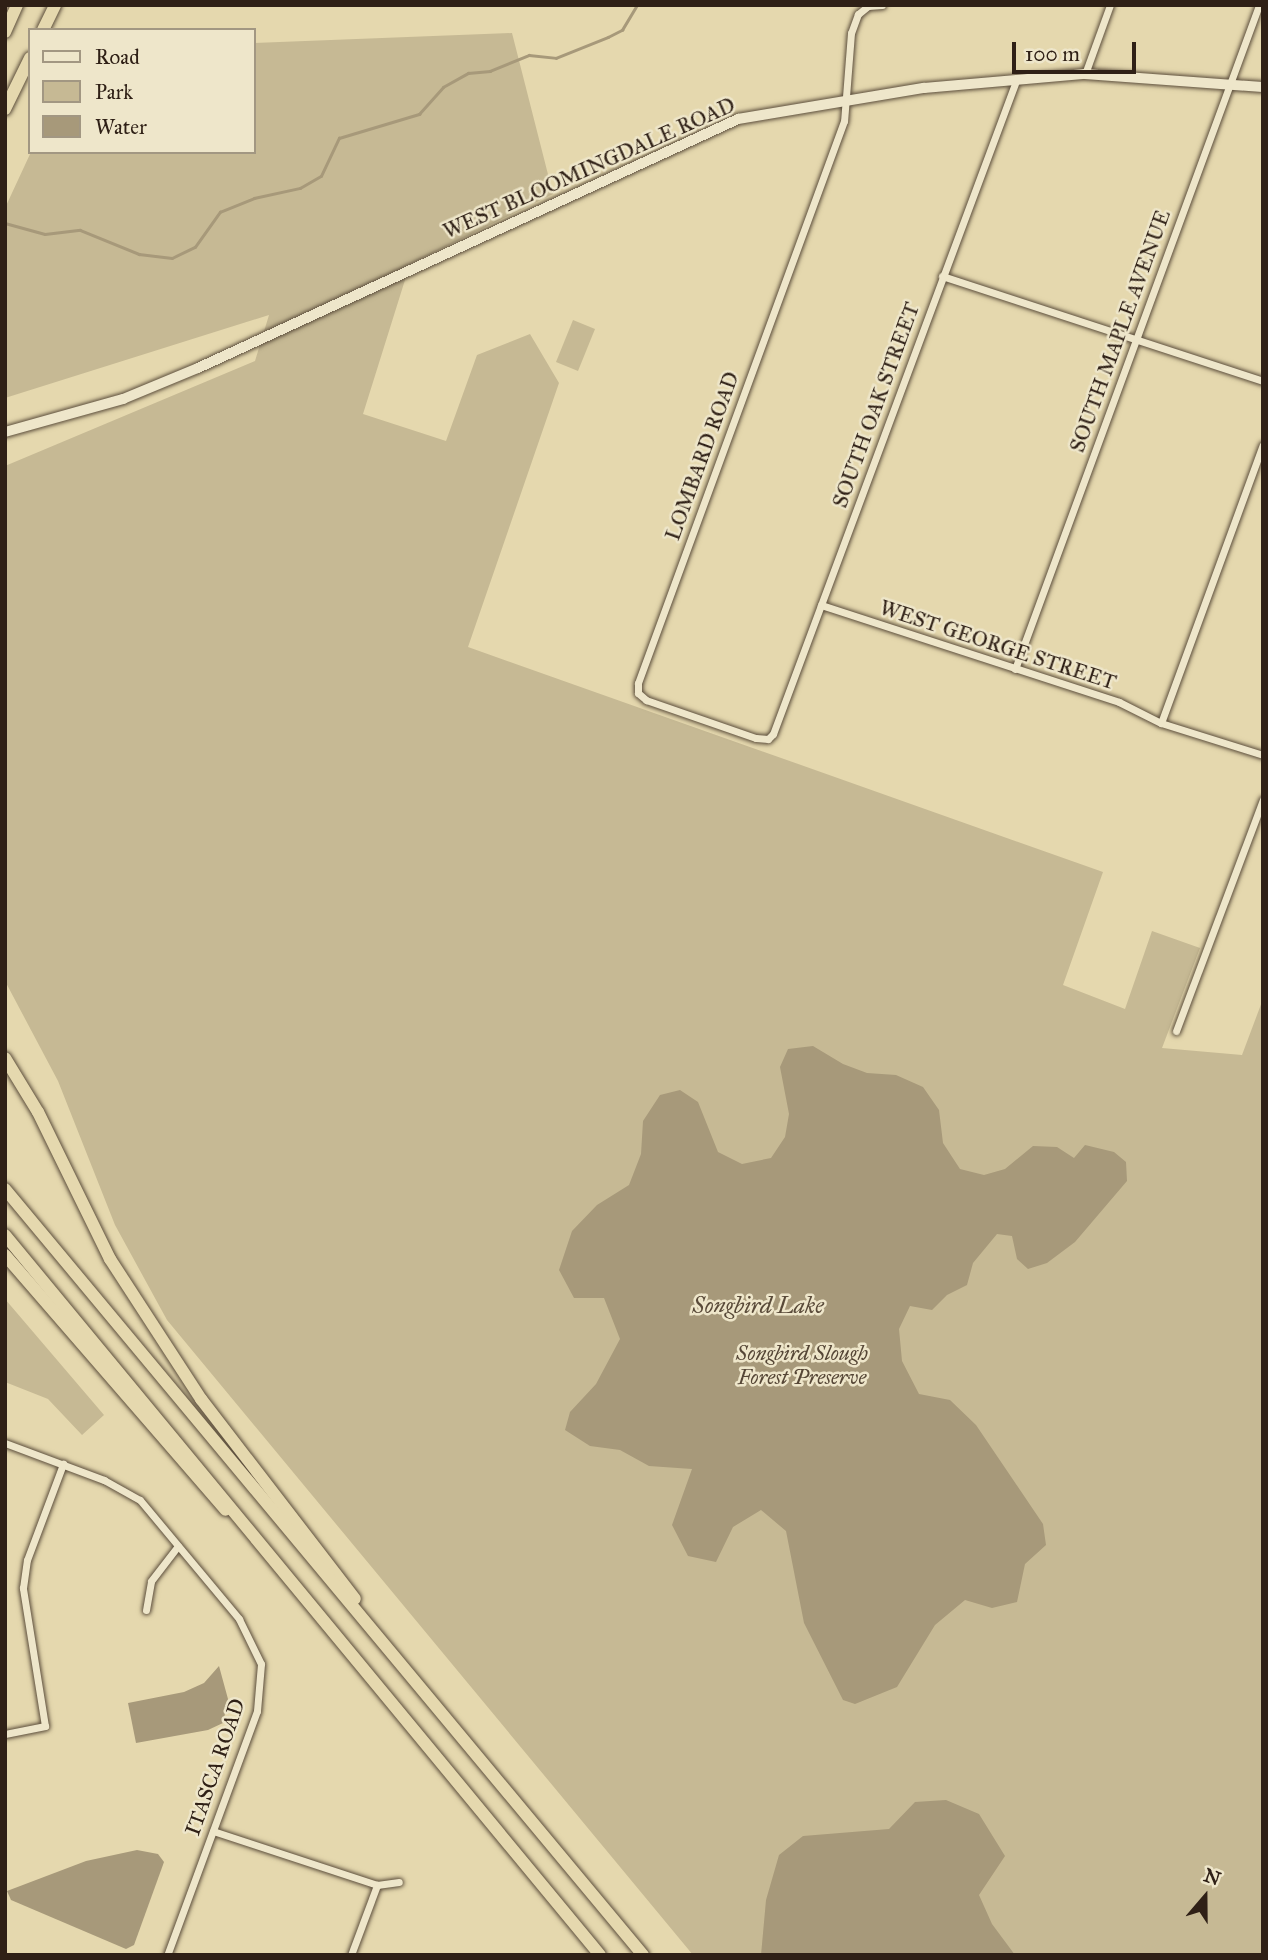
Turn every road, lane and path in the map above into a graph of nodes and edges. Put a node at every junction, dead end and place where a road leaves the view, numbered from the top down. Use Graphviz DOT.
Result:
graph roads {
  1 [pos="17,5"];
  2 [pos="55,5"];
  3 [pos="854,5"];
  4 [pos="882,5"];
  5 [pos="1110,5"];
  6 [pos="1259,5"];
  7 [pos="861,12"];
  8 [pos="44,28"];
  9 [pos="5,32"];
  10 [pos="28,62"];
  11 [pos="1085,74"];
  12 [pos="20,79"];
  13 [pos="1016,81"];
  14 [pos="1229,85"];
  15 [pos="1263,87"];
  16 [pos="847,99"];
  17 [pos="5,109"];
  18 [pos="5,117"];
  19 [pos="942,275"];
  20 [pos="1136,339"];
  21 [pos="1263,381"];
  22 [pos="5,432"];
  23 [pos="1263,445"];
  24 [pos="821,605"];
  25 [pos="1015,669"];
  26 [pos="1161,723"];
  27 [pos="768,739"];
  28 [pos="1263,755"];
  29 [pos="1263,800"];
  30 [pos="1176,1031"];
  31 [pos="5,1058"];
  32 [pos="5,1189"];
  33 [pos="5,1235"];
  34 [pos="5,1255"];
  35 [pos="5,1443"];
  36 [pos="63,1464"];
  37 [pos="178,1546"];
  38 [pos="262,1548"];
  39 [pos="146,1610"];
  40 [pos="391,1650"];
  41 [pos="5,1734"];
  42 [pos="213,1831"];
  43 [pos="399,1882"];
  44 [pos="377,1885"];
  45 [pos="167,1955"];
  46 [pos="351,1955"];
  47 [pos="600,1955"];
  48 [pos="643,1955"];
  1 -- 9 [label="highway"];
  2 -- 8 [label="highway"];
  3 -- 7 [label="street"];
  4 -- 7 [label="street"];
  5 -- 11 [label="street"];
  6 -- 14 [label="street, SOUTH MAPLE AVENUE"];
  7 -- 16 [label="street"];
  10 -- 12 [label="highway"];
  11 -- 13 [label="street, WEST BLOOMINGDALE ROAD"];
  11 -- 14 [label="street, WEST BLOOMINGDALE ROAD"];
  12 -- 17 [label="highway"];
  12 -- 18 [label="highway"];
  13 -- 16 [label="street, WEST BLOOMINGDALE ROAD"];
  13 -- 19 [label="street, SOUTH OAK STREET"];
  14 -- 15 [label="street, WEST BLOOMINGDALE ROAD"];
  14 -- 20 [label="street, SOUTH MAPLE AVENUE"];
  16 -- 22 [label="street, WEST BLOOMINGDALE ROAD"];
  16 -- 27 [label="street, LOMBARD ROAD"];
  19 -- 20 [label="street"];
  19 -- 24 [label="street, SOUTH OAK STREET"];
  20 -- 21 [label="street"];
  20 -- 25 [label="street, SOUTH MAPLE AVENUE"];
  23 -- 26 [label="street"];
  24 -- 25 [label="street, WEST GEORGE STREET"];
  24 -- 27 [label="street, SOUTH OAK STREET"];
  25 -- 26 [label="street, WEST GEORGE STREET"];
  26 -- 28 [label="street, WEST GEORGE STREET"];
  29 -- 30 [label="street"];
  31 -- 40 [label="highway"];
  32 -- 40 [label="highway"];
  33 -- 38 [label="highway"];
  34 -- 38 [label="highway"];
  35 -- 36 [label="street, ITASCA ROAD"];
  36 -- 37 [label="street, ITASCA ROAD"];
  36 -- 41 [label="street"];
  37 -- 39 [label="street"];
  37 -- 42 [label="street, ITASCA ROAD"];
  38 -- 47 [label="highway"];
  40 -- 48 [label="highway"];
  42 -- 44 [label="street"];
  42 -- 45 [label="street, ITASCA ROAD"];
  43 -- 44 [label="street"];
  44 -- 46 [label="street"];
}
